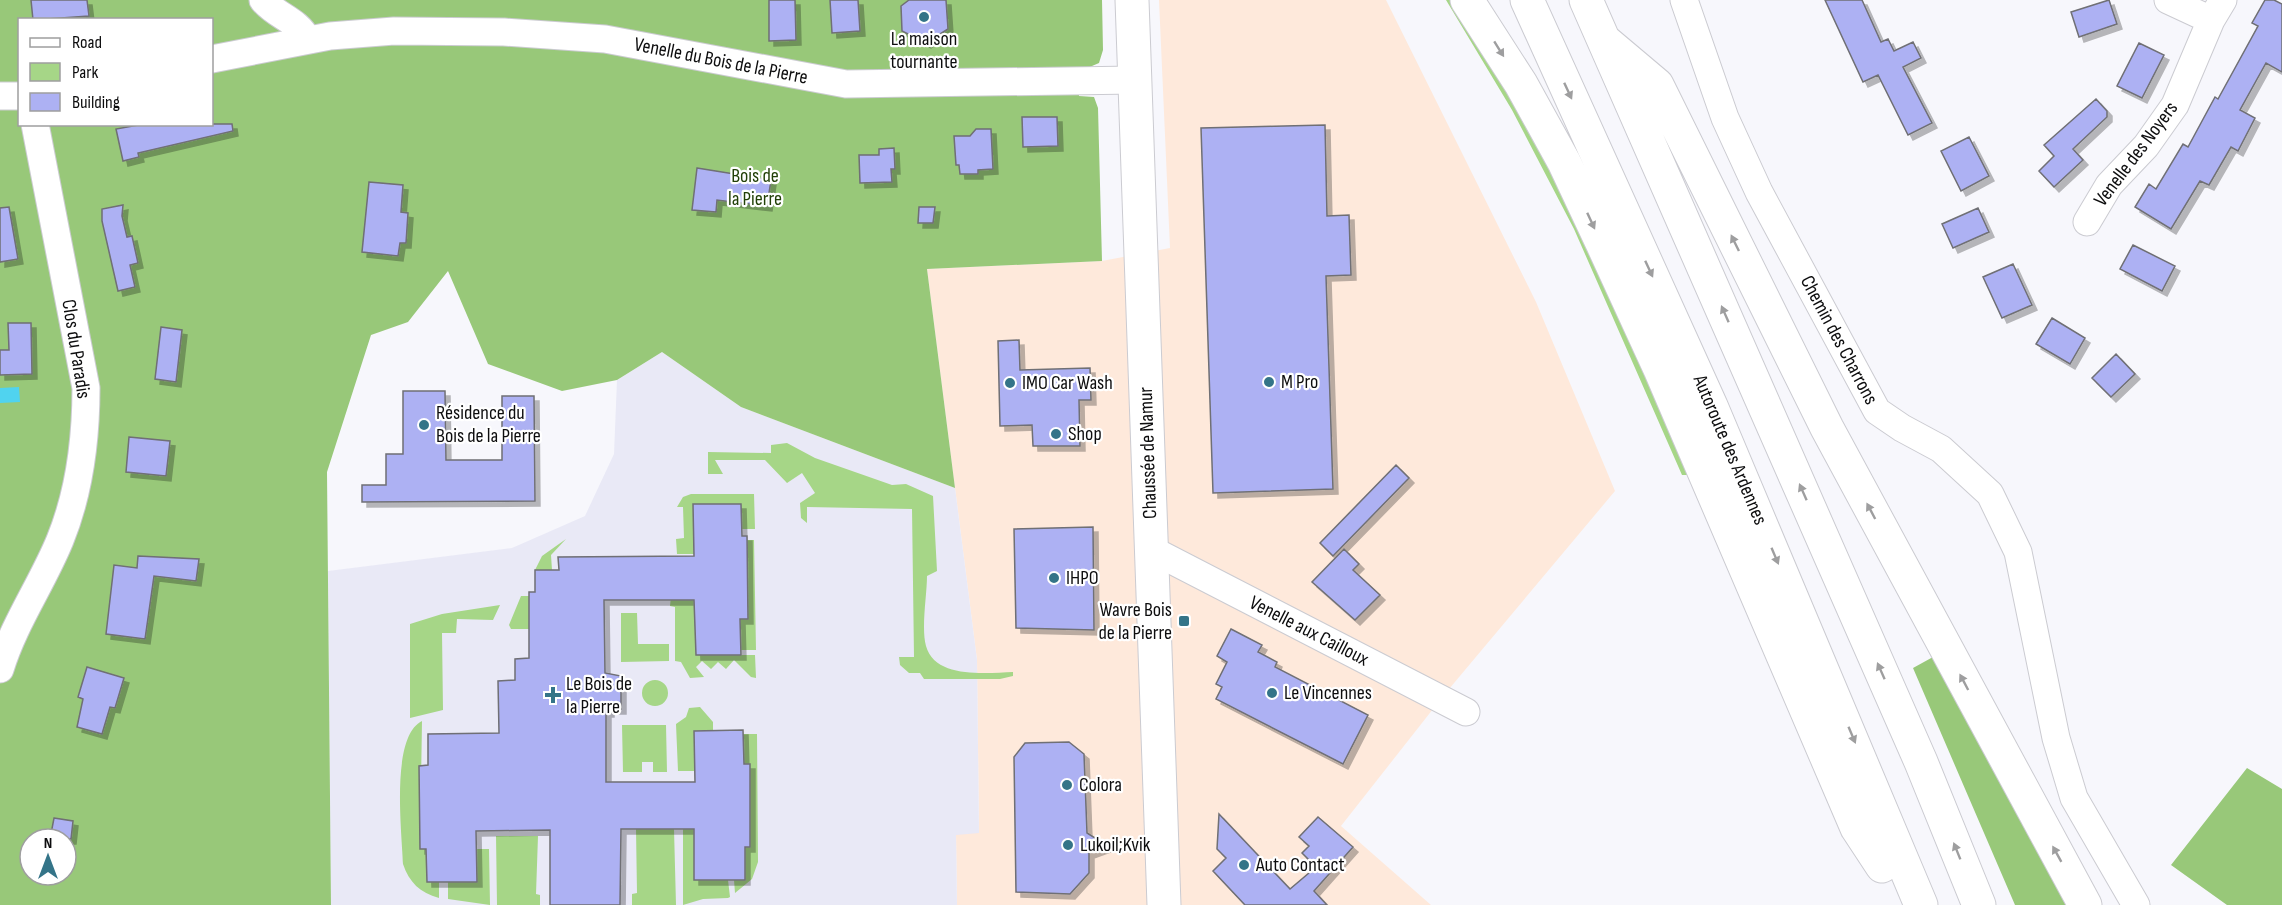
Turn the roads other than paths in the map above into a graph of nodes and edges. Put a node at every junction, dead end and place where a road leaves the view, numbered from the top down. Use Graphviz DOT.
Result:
graph roads {
  1 [pos="263,0"];
  2 [pos="1132,0"];
  3 [pos="1467,0"];
  4 [pos="1527,0"];
  5 [pos="1586,0"];
  6 [pos="1684,0"];
  7 [pos="2168,0"];
  8 [pos="2217,10"];
  9 [pos="307,39"];
  10 [pos="1606,42"];
  11 [pos="213,59"];
  12 [pos="1135,80"];
  13 [pos="0,96"];
  14 [pos="18,96"];
  15 [pos="35,126"];
  16 [pos="2087,222"];
  17 [pos="1682,340"];
  18 [pos="1152,550"];
  19 [pos="0,669"];
  20 [pos="1466,712"];
  21 [pos="1882,866"];
  22 [pos="1164,905"];
  23 [pos="1898,905"];
  24 [pos="1922,905"];
  25 [pos="1979,905"];
  26 [pos="2085,905"];
  27 [pos="2136,905"];
  1 -- 9 [label="street"];
  2 -- 12 [label="main road, Chaussée de Namur"];
  3 -- 21 [label="main road, one-way"];
  4 -- 17 [label="main road, Autoroute des Ardennes, one-way"];
  5 -- 10 [label="main road"];
  6 -- 27 [label="street, Chemin des Charrons"];
  7 -- 8 [label="street"];
  8 -- 16 [label="street, Venelle des Noyers"];
  9 -- 11 [label="street, Venelle du Bois de la Pierre"];
  9 -- 12 [label="street, Venelle du Bois de la Pierre"];
  25 -- 10 [label="main road, one-way"];
  26 -- 10 [label="main road, one-way"];
  12 -- 18 [label="main road, Chaussée de Namur"];
  13 -- 14 [label="street"];
  15 -- 19 [label="street, Clos du Paradis"];
  17 -- 21 [label="main road"];
  17 -- 24 [label="main road, Autoroute des Ardennes, one-way"];
  18 -- 20 [label="street, Venelle aux Cailloux"];
  18 -- 22 [label="main road, Chaussée de Namur"];
  21 -- 23 [label="main road"];
}
